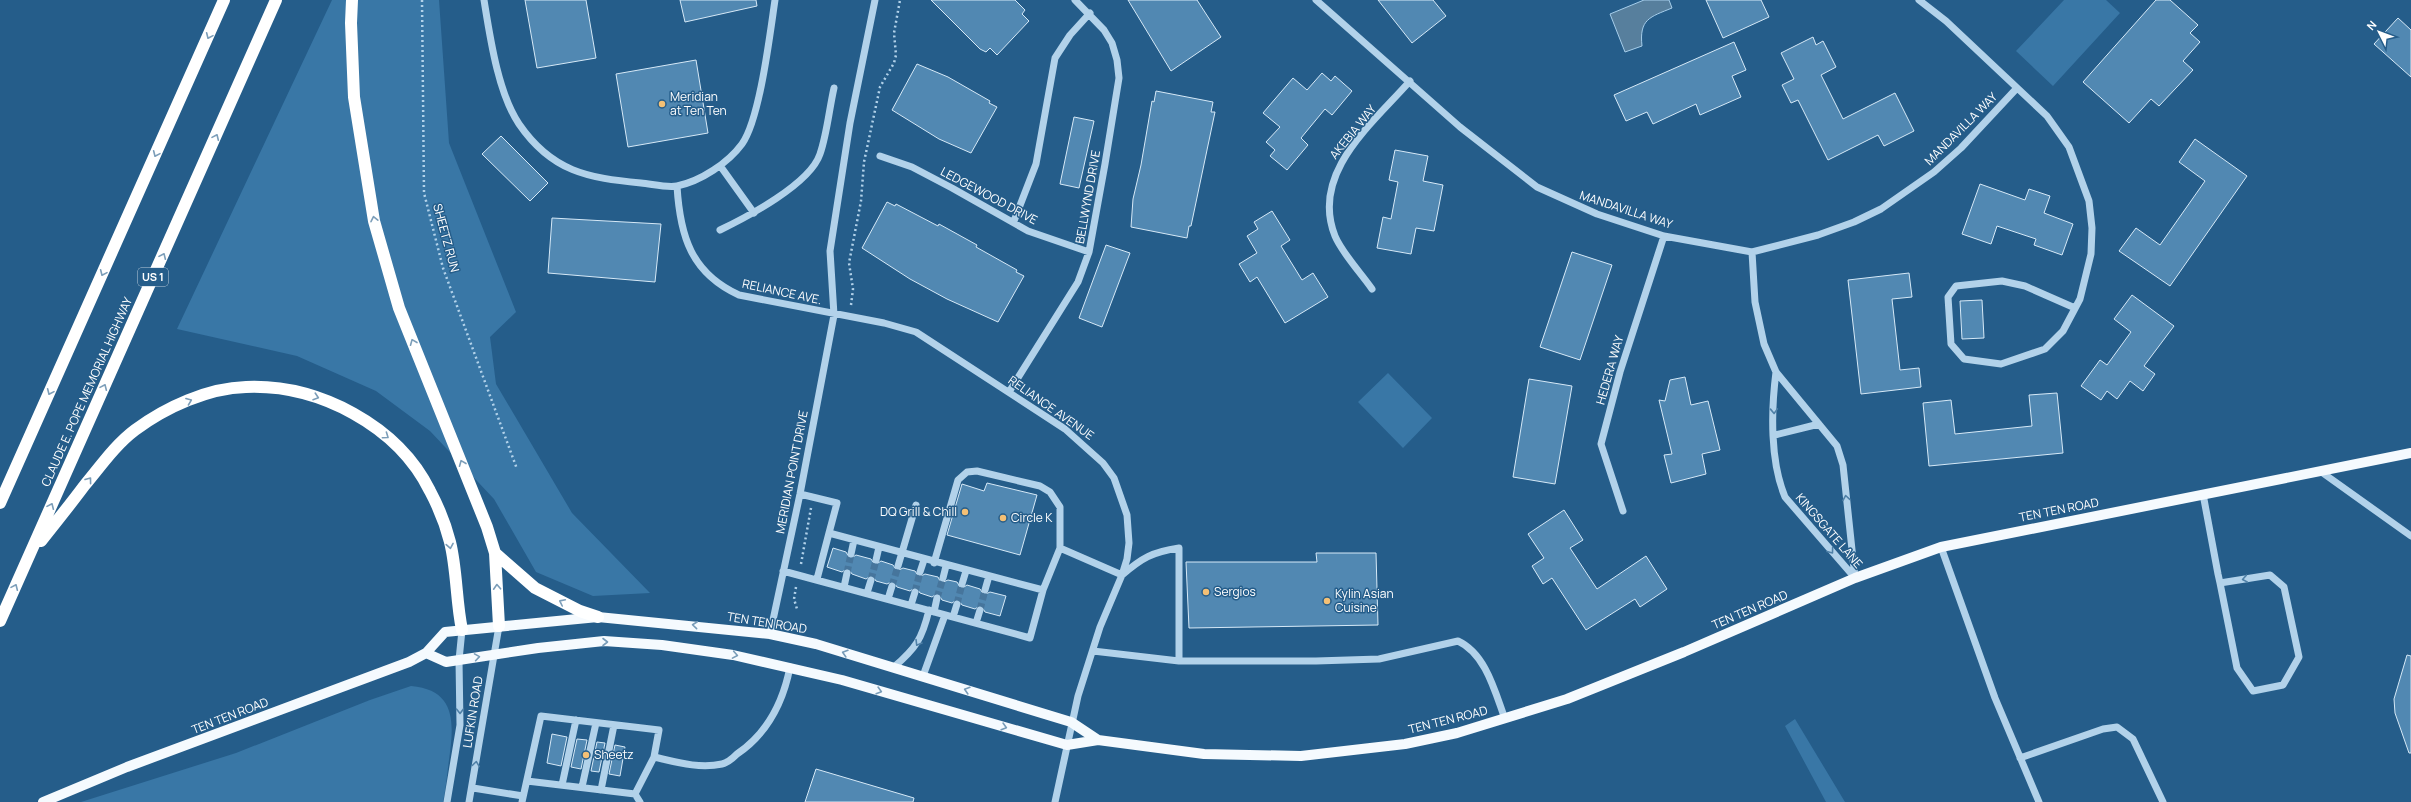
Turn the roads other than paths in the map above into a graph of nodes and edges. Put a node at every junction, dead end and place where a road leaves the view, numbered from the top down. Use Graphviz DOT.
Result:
graph roads {
  1 [pos="224,0"];
  2 [pos="276,0"];
  3 [pos="352,0"];
  4 [pos="484,0"];
  5 [pos="775,0"];
  6 [pos="875,0"];
  7 [pos="1075,0"];
  8 [pos="1316,0"];
  9 [pos="1919,0"];
  10 [pos="1090,13"];
  11 [pos="1410,82"];
  12 [pos="834,88"];
  13 [pos="2017,88"];
  14 [pos="880,156"];
  15 [pos="721,167"];
  16 [pos="677,186"];
  17 [pos="754,213"];
  18 [pos="1014,221"];
  19 [pos="720,230"];
  20 [pos="1664,236"];
  21 [pos="1089,252"];
  22 [pos="1752,252"];
  23 [pos="1372,289"];
  24 [pos="2075,308"];
  25 [pos="834,314"];
  26 [pos="1776,372"];
  27 [pos="1009,392"];
  28 [pos="1819,424"];
  29 [pos="1775,435"];
  30 [pos="2411,453"];
  31 [pos="2320,471"];
  32 [pos="800,494"];
  33 [pos="2203,494"];
  34 [pos="0,503"];
  35 [pos="916,505"];
  36 [pos="1622,511"];
  37 [pos="829,533"];
  38 [pos="2411,536"];
  39 [pos="854,540"];
  40 [pos="879,547"];
  41 [pos="1941,547"];
  42 [pos="1060,548"];
  43 [pos="496,553"];
  44 [pos="901,553"];
  45 [pos="30,554"];
  46 [pos="851,554"];
  47 [pos="876,560"];
  48 [pos="924,560"];
  49 [pos="934,562"];
  50 [pos="898,566"];
  51 [pos="946,566"];
  52 [pos="783,571"];
  53 [pos="966,571"];
  54 [pos="920,572"];
  55 [pos="847,573"];
  56 [pos="1122,575"];
  57 [pos="989,576"];
  58 [pos="943,578"];
  59 [pos="1855,578"];
  60 [pos="817,579"];
  61 [pos="871,580"];
  62 [pos="2220,583"];
  63 [pos="962,584"];
  64 [pos="844,586"];
  65 [pos="892,586"];
  66 [pos="985,590"];
  67 [pos="1043,590"];
  68 [pos="915,592"];
  69 [pos="867,593"];
  70 [pos="937,598"];
  71 [pos="888,599"];
  72 [pos="957,604"];
  73 [pos="910,605"];
  74 [pos="980,610"];
  75 [pos="931,611"];
  76 [pos="946,615"];
  77 [pos="598,617"];
  78 [pos="953,617"];
  79 [pos="0,621"];
  80 [pos="976,623"];
  81 [pos="499,626"];
  82 [pos="462,630"];
  83 [pos="770,634"];
  84 [pos="1092,651"];
  85 [pos="426,653"];
  86 [pos="494,655"];
  87 [pos="459,660"];
  88 [pos="1179,661"];
  89 [pos="790,667"];
  90 [pos="894,667"];
  91 [pos="923,676"];
  92 [pos="1505,719"];
  93 [pos="576,720"];
  94 [pos="1071,722"];
  95 [pos="596,723"];
  96 [pos="614,725"];
  97 [pos="1098,740"];
  98 [pos="1067,745"];
  99 [pos="654,757"];
  100 [pos="2020,758"];
  101 [pos="527,781"];
  102 [pos="562,785"];
  103 [pos="473,788"];
  104 [pos="582,788"];
  105 [pos="601,790"];
  106 [pos="635,794"];
  107 [pos="523,799"];
  108 [pos="43,802"];
  109 [pos="447,802"];
  110 [pos="469,802"];
  111 [pos="640,802"];
  112 [pos="1055,802"];
  113 [pos="2039,802"];
  114 [pos="2163,802"];
  1 -- 34 [label="highway, one-way"];
  45 -- 2 [label="highway, CLAUDE E. POPE MEMORIAL HIGHWAY / US 1, one-way"];
  43 -- 3 [label="highway, one-way"];
  4 -- 16 [label="street"];
  5 -- 15 [label="street"];
  6 -- 25 [label="street, MERIDIAN POINT DRIVE"];
  7 -- 10 [label="street, BELLWYND DRIVE"];
  8 -- 11 [label="street, MANDAVILLA WAY"];
  9 -- 13 [label="street"];
  10 -- 18 [label="street"];
  10 -- 21 [label="street, BELLWYND DRIVE"];
  11 -- 20 [label="street, MANDAVILLA WAY"];
  11 -- 23 [label="street, AKEBIA WAY"];
  12 -- 17 [label="street"];
  13 -- 22 [label="street, MANDAVILLA WAY"];
  13 -- 24 [label="street"];
  14 -- 18 [label="street, LEDGEWOOD DRIVE"];
  15 -- 16 [label="street"];
  15 -- 17 [label="street"];
  16 -- 25 [label="street, RELIANCE AVE."];
  17 -- 19 [label="street"];
  18 -- 21 [label="street, LEDGEWOOD DRIVE"];
  20 -- 22 [label="street, MANDAVILLA WAY"];
  20 -- 36 [label="street, HEDERA WAY"];
  21 -- 27 [label="street, BELLWYND DRIVE"];
  22 -- 26 [label="street, KINGSGATE LANE"];
  24 -- 24 [label="street"];
  25 -- 27 [label="street, RELIANCE AVENUE"];
  25 -- 32 [label="street, MERIDIAN POINT DRIVE"];
  26 -- 28 [label="street, KINGSGATE LANE"];
  26 -- 29 [label="street, KINGSGATE LANE, one-way"];
  27 -- 56 [label="street, RELIANCE AVENUE"];
  28 -- 29 [label="street"];
  59 -- 28 [label="street, KINGSGATE LANE, one-way"];
  29 -- 59 [label="street, KINGSGATE LANE, one-way"];
  30 -- 31 [label="main road, TEN TEN ROAD"];
  31 -- 33 [label="main road, TEN TEN ROAD"];
  31 -- 38 [label="street"];
  32 -- 37 [label="street"];
  32 -- 52 [label="street, MERIDIAN POINT DRIVE"];
  33 -- 41 [label="main road, TEN TEN ROAD"];
  33 -- 62 [label="street"];
  35 -- 44 [label="street"];
  37 -- 39 [label="street"];
  37 -- 60 [label="street"];
  39 -- 40 [label="street"];
  39 -- 46 [label="street"];
  40 -- 44 [label="street"];
  40 -- 47 [label="street"];
  41 -- 59 [label="main road, TEN TEN ROAD"];
  41 -- 100 [label="street"];
  42 -- 49 [label="street"];
  42 -- 56 [label="street"];
  42 -- 67 [label="street"];
  77 -- 43 [label="highway, one-way"];
  81 -- 43 [label="highway, one-way"];
  44 -- 48 [label="street"];
  44 -- 50 [label="street"];
  79 -- 45 [label="highway, CLAUDE E. POPE MEMORIAL HIGHWAY / US 1, one-way"];
  45 -- 82 [label="highway, one-way"];
  48 -- 49 [label="street"];
  48 -- 54 [label="street"];
  49 -- 51 [label="street"];
  51 -- 53 [label="street"];
  51 -- 58 [label="street"];
  52 -- 60 [label="street"];
  52 -- 83 [label="street, MERIDIAN POINT DRIVE"];
  53 -- 57 [label="street"];
  53 -- 63 [label="street"];
  55 -- 64 [label="street"];
  56 -- 84 [label="street, RELIANCE AVENUE"];
  56 -- 88 [label="street"];
  57 -- 66 [label="street"];
  57 -- 67 [label="street"];
  59 -- 92 [label="main road, TEN TEN ROAD"];
  60 -- 64 [label="street"];
  61 -- 69 [label="street"];
  62 -- 62 [label="street, one-way"];
  64 -- 69 [label="street"];
  65 -- 71 [label="street"];
  67 -- 80 [label="street"];
  68 -- 73 [label="street"];
  69 -- 71 [label="street"];
  70 -- 75 [label="street"];
  71 -- 73 [label="street"];
  72 -- 78 [label="street"];
  73 -- 75 [label="street"];
  74 -- 80 [label="street"];
  75 -- 76 [label="street"];
  75 -- 90 [label="street, one-way"];
  76 -- 78 [label="street"];
  76 -- 91 [label="street"];
  77 -- 81 [label="main road, TEN TEN ROAD"];
  83 -- 77 [label="main road, TEN TEN ROAD, one-way"];
  78 -- 80 [label="street"];
  81 -- 82 [label="main road, TEN TEN ROAD"];
  81 -- 86 [label="street, LUFKIN ROAD"];
  82 -- 85 [label="main road, TEN TEN ROAD"];
  82 -- 87 [label="street, LUFKIN ROAD"];
  90 -- 83 [label="main road, TEN TEN ROAD, one-way"];
  84 -- 88 [label="street"];
  84 -- 94 [label="street, RELIANCE AVENUE"];
  85 -- 87 [label="main road, TEN TEN ROAD"];
  85 -- 108 [label="main road, TEN TEN ROAD"];
  87 -- 86 [label="main road, TEN TEN ROAD, one-way"];
  86 -- 89 [label="main road, TEN TEN ROAD, one-way"];
  103 -- 86 [label="street, LUFKIN ROAD, one-way"];
  87 -- 109 [label="street, LUFKIN ROAD, one-way"];
  88 -- 92 [label="street"];
  89 -- 98 [label="main road, TEN TEN ROAD, one-way"];
  89 -- 99 [label="street"];
  90 -- 91 [label="main road, TEN TEN ROAD"];
  94 -- 91 [label="main road, TEN TEN ROAD, one-way"];
  92 -- 97 [label="main road, TEN TEN ROAD"];
  93 -- 95 [label="street"];
  93 -- 101 [label="street"];
  93 -- 102 [label="street"];
  94 -- 97 [label="main road, TEN TEN ROAD"];
  94 -- 98 [label="street, RELIANCE AVENUE"];
  95 -- 96 [label="street"];
  95 -- 104 [label="street"];
  96 -- 99 [label="street"];
  96 -- 105 [label="street"];
  97 -- 98 [label="main road, TEN TEN ROAD"];
  98 -- 112 [label="street, RELIANCE AVENUE"];
  99 -- 106 [label="street"];
  100 -- 113 [label="street"];
  100 -- 114 [label="street"];
  101 -- 102 [label="street"];
  101 -- 107 [label="street"];
  102 -- 104 [label="street"];
  103 -- 107 [label="street"];
  103 -- 110 [label="street, LUFKIN ROAD"];
  104 -- 105 [label="street"];
  105 -- 106 [label="street"];
  106 -- 111 [label="street"];
}
